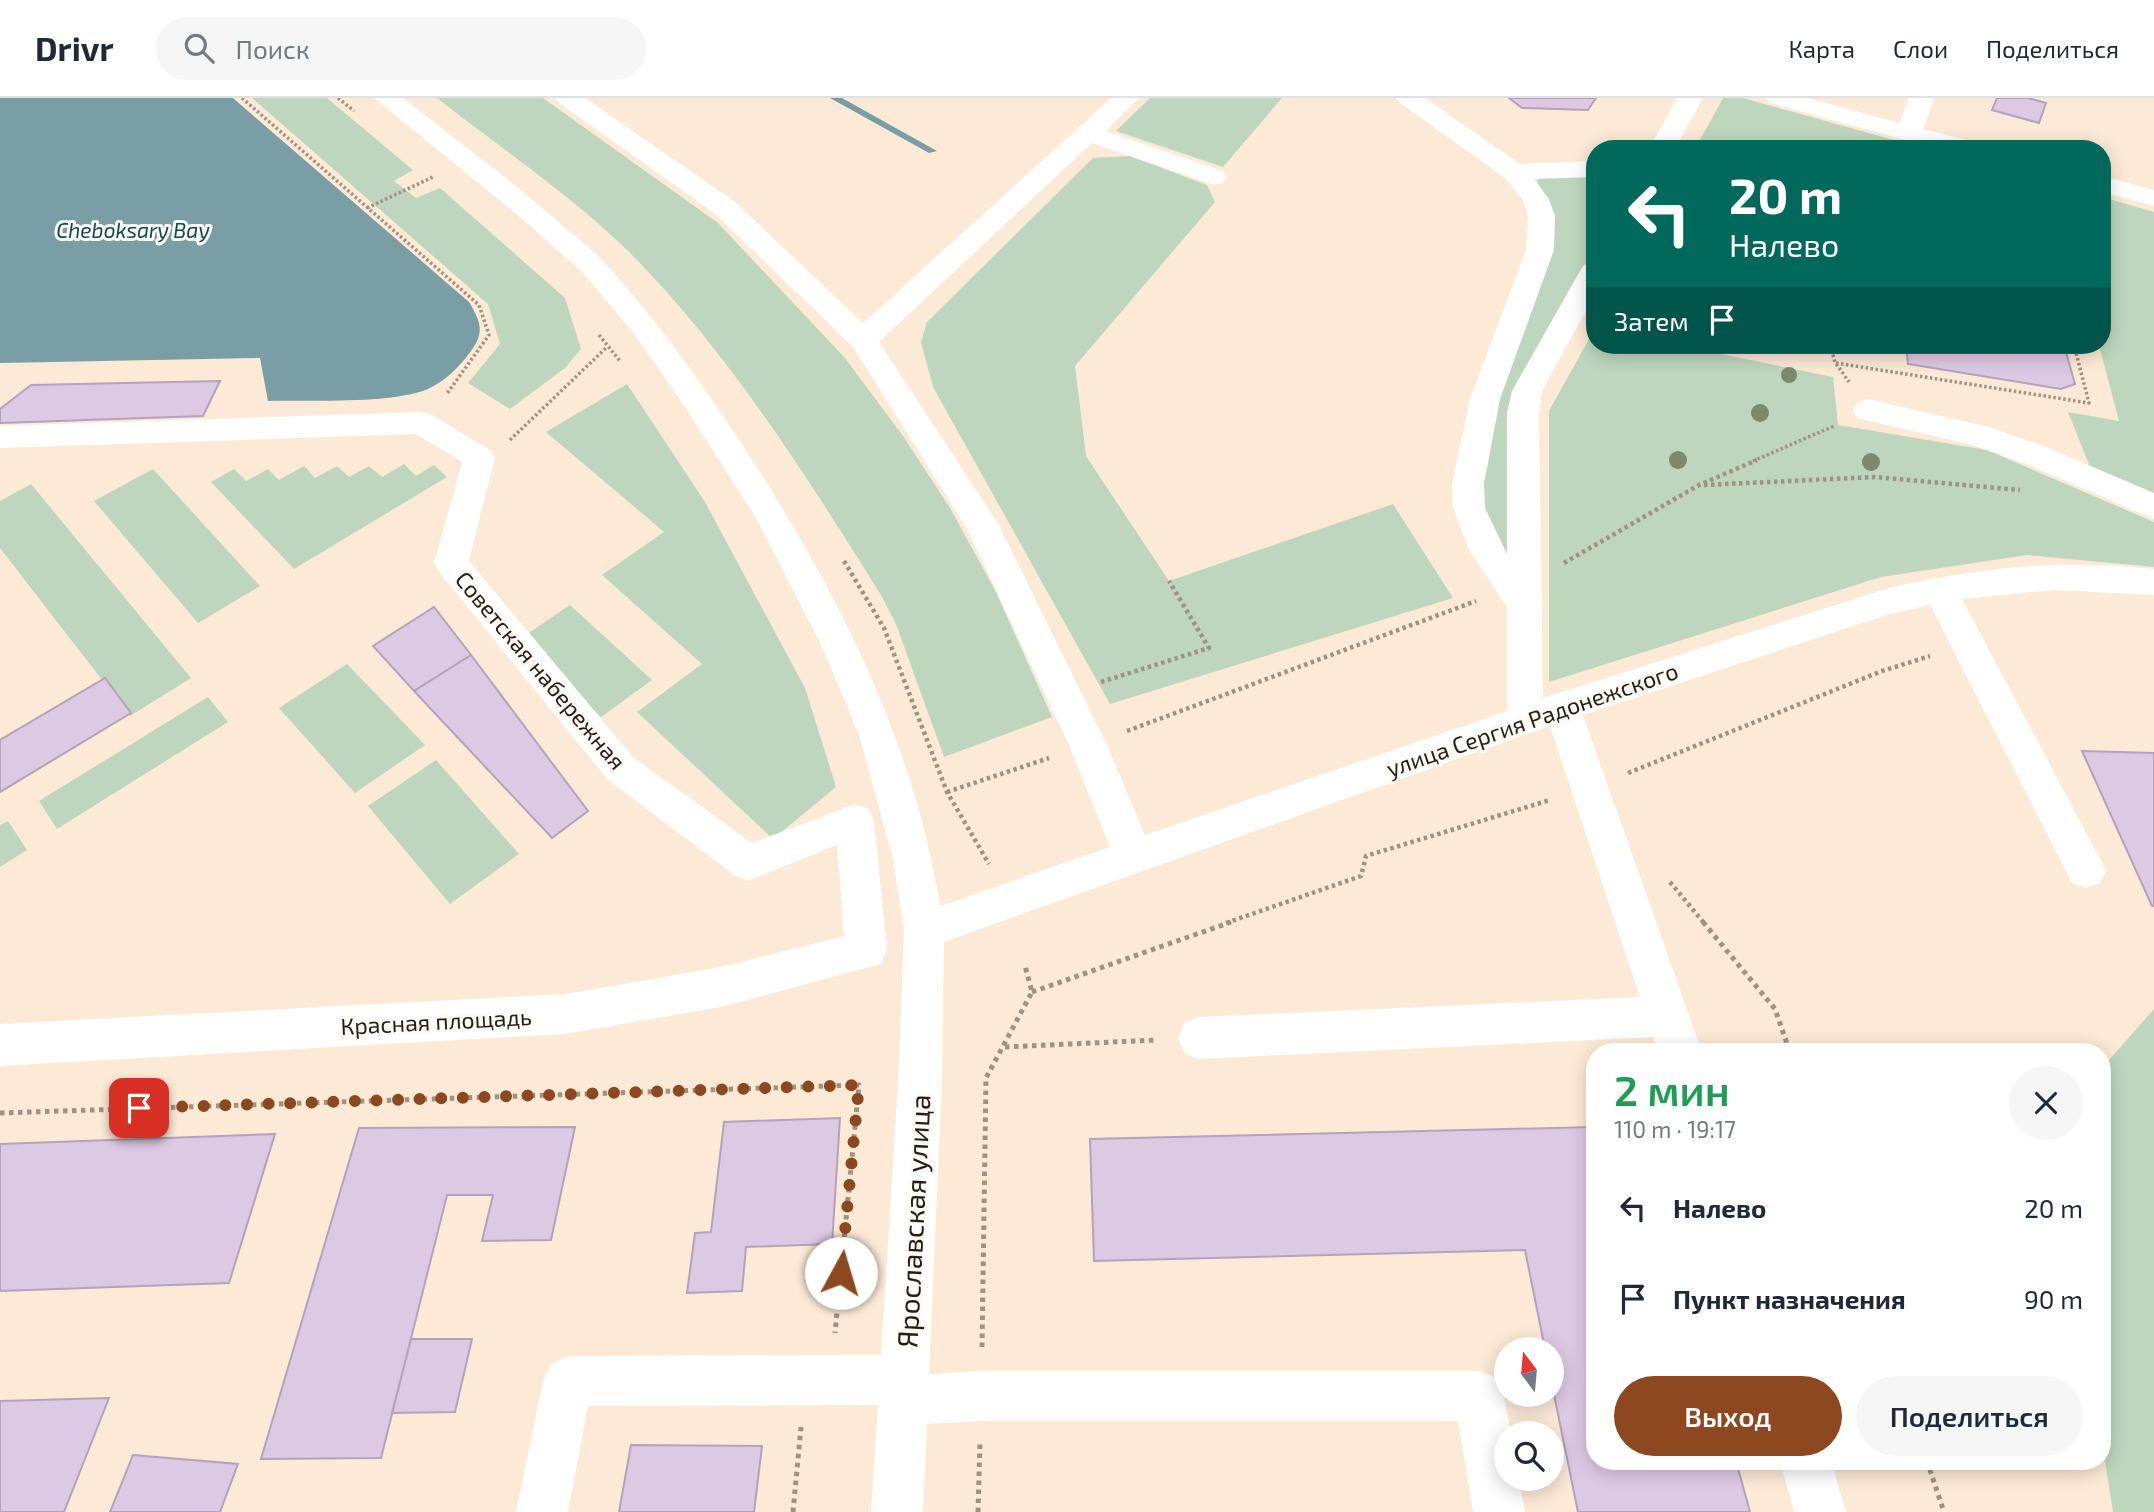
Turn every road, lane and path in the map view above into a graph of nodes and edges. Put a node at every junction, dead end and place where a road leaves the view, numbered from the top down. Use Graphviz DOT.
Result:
graph roads {
  1 [pos="242,98"];
  2 [pos="338,98"];
  3 [pos="387,98"];
  4 [pos="568,98"];
  5 [pos="1126,98"];
  6 [pos="1409,98"];
  7 [pos="1690,98"];
  8 [pos="1779,98"];
  9 [pos="1921,98"];
  10 [pos="359,116"];
  11 [pos="1088,132"];
  12 [pos="1909,133"];
  13 [pos="1667,140"];
  14 [pos="1935,140"];
  15 [pos="423,168"];
  16 [pos="1586,169"];
  17 [pos="1514,172"];
  18 [pos="1214,177"];
  19 [pos="2111,186"];
  20 [pos="2154,198"];
  21 [pos="367,208"];
  22 [pos="1586,285"];
  23 [pos="593,326"];
  24 [pos="863,340"];
  25 [pos="607,348"];
  26 [pos="1833,354"];
  27 [pos="2076,354"];
  28 [pos="622,363"];
  29 [pos="446,396"];
  30 [pos="1868,410"];
  31 [pos="0,437"];
  32 [pos="479,458"];
  33 [pos="1699,485"];
  34 [pos="2029,491"];
  35 [pos="2154,507"];
  36 [pos="1169,581"];
  37 [pos="2154,582"];
  38 [pos="1938,588"];
  39 [pos="1519,592"];
  40 [pos="1968,644"];
  41 [pos="1063,693"];
  42 [pos="1562,707"];
  43 [pos="1525,720"];
  44 [pos="1088,745"];
  45 [pos="1591,788"];
  46 [pos="1134,856"];
  47 [pos="991,867"];
  48 [pos="2086,870"];
  49 [pos="1661,872"];
  50 [pos="924,930"];
  51 [pos="866,950"];
  52 [pos="1025,966"];
  53 [pos="1032,992"];
  54 [pos="1675,1034"];
  55 [pos="1199,1038"];
  56 [pos="1787,1043"];
  57 [pos="0,1045"];
  58 [pos="1004,1047"];
  59 [pos="0,1113"];
  60 [pos="818,1380"];
  61 [pos="905,1390"];
  62 [pos="981,1396"];
  63 [pos="1808,1470"];
  64 [pos="1930,1470"];
  65 [pos="542,1512"];
  66 [pos="793,1512"];
  67 [pos="897,1512"];
  68 [pos="978,1512"];
  69 [pos="1499,1512"];
  70 [pos="1820,1512"];
  71 [pos="1944,1512"];
  1 -- 21 [label="path"];
  2 -- 10 [label="path"];
  3 -- 50 [label="street, Ярославская улица"];
  4 -- 24 [label="street"];
  5 -- 11 [label="street"];
  6 -- 17 [label="street"];
  7 -- 13 [label="street"];
  8 -- 12 [label="street"];
  9 -- 12 [label="street"];
  11 -- 18 [label="street"];
  11 -- 24 [label="street"];
  12 -- 14 [label="street"];
  15 -- 21 [label="path"];
  16 -- 17 [label="street"];
  17 -- 39 [label="street"];
  19 -- 20 [label="street"];
  21 -- 29 [label="path"];
  22 -- 39 [label="street"];
  23 -- 25 [label="path"];
  24 -- 41 [label="street"];
  25 -- 28 [label="path"];
  25 -- 32 [label="path"];
  26 -- 27 [label="path"];
  30 -- 33 [label="path"];
  30 -- 35 [label="street"];
  31 -- 32 [label="street"];
  32 -- 51 [label="street, Советская набережная"];
  33 -- 34 [label="path"];
  33 -- 39 [label="path"];
  36 -- 41 [label="path"];
  37 -- 38 [label="street, улица Сергия Радонежского"];
  38 -- 40 [label="street"];
  38 -- 42 [label="street, улица Сергия Радонежского"];
  39 -- 43 [label="street"];
  39 -- 44 [label="path"];
  40 -- 45 [label="path"];
  40 -- 48 [label="street"];
  41 -- 44 [label="street"];
  42 -- 43 [label="street, улица Сергия Радонежского"];
  42 -- 45 [label="street"];
  43 -- 46 [label="street, улица Сергия Радонежского"];
  44 -- 46 [label="street"];
  44 -- 47 [label="path"];
  45 -- 53 [label="path"];
  45 -- 54 [label="street"];
  46 -- 50 [label="street, улица Сергия Радонежского"];
  49 -- 56 [label="path"];
  50 -- 61 [label="street, Ярославская улица"];
  51 -- 57 [label="street, Красная площадь"];
  52 -- 53 [label="path"];
  53 -- 58 [label="path"];
  54 -- 55 [label="street"];
  55 -- 58 [label="path"];
  58 -- 62 [label="path"];
  59 -- 60 [label="path"];
  60 -- 61 [label="street"];
  60 -- 65 [label="street"];
  60 -- 66 [label="path"];
  61 -- 62 [label="street"];
  61 -- 67 [label="street, Ярославская улица"];
  62 -- 68 [label="path"];
  62 -- 69 [label="street"];
  63 -- 70 [label="street"];
  64 -- 71 [label="path"];
}
